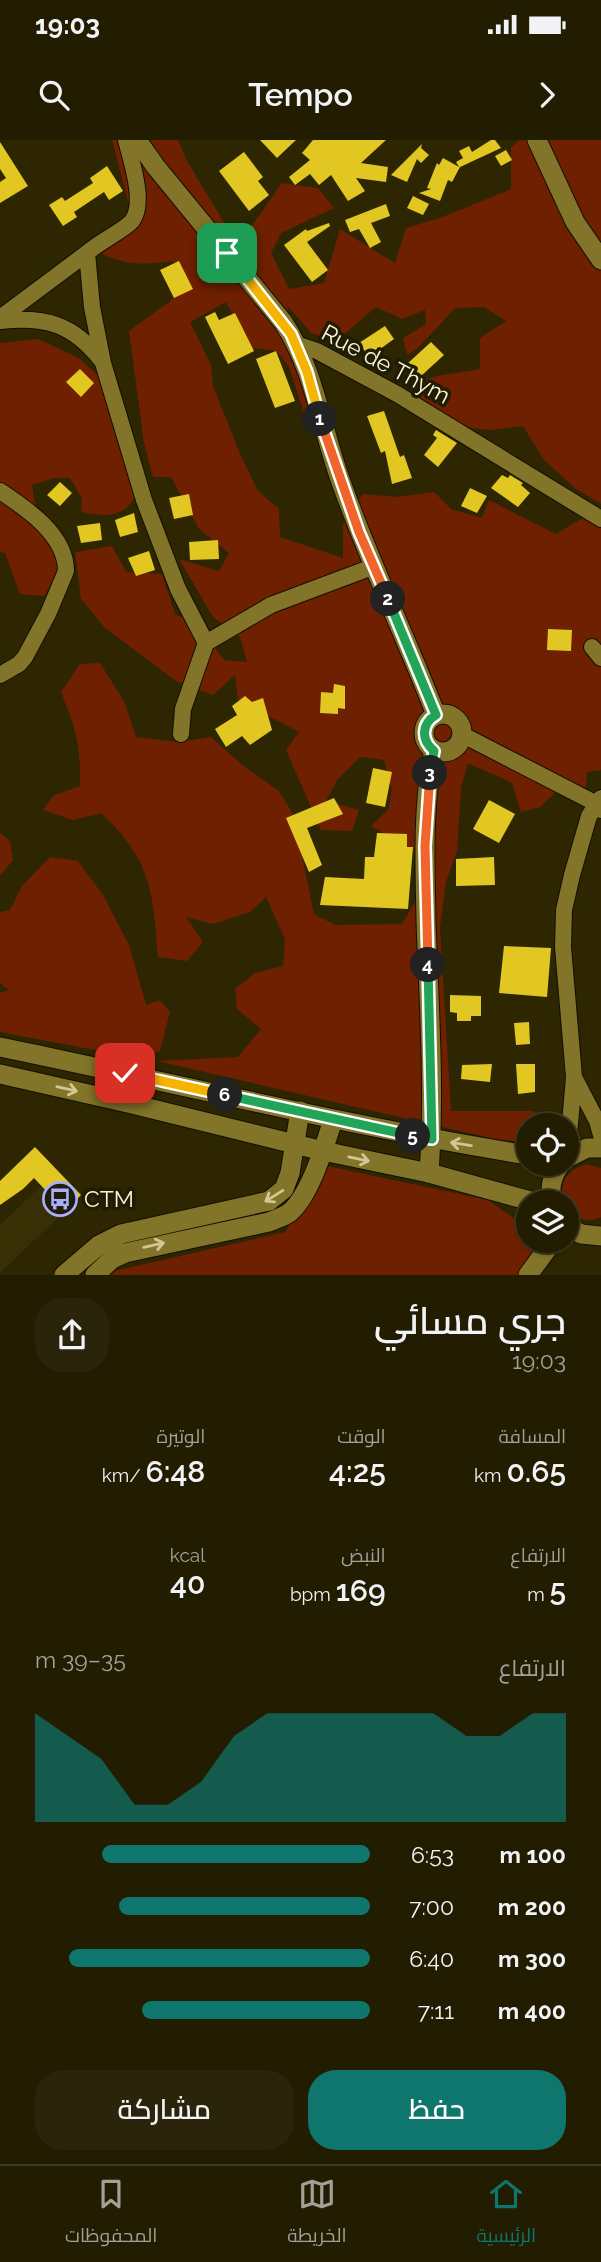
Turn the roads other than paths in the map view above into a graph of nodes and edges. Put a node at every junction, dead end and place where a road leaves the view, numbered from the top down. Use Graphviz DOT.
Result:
graph roads {
  1 [pos="126,140"];
  2 [pos="137,140"];
  3 [pos="537,140"];
  4 [pos="546,140"];
  5 [pos="601,246"];
  6 [pos="87,253"];
  7 [pos="601,260"];
  8 [pos="0,320"];
  9 [pos="296,344"];
  10 [pos="103,363"];
  11 [pos="0,491"];
  12 [pos="601,519"];
  13 [pos="375,566"];
  14 [pos="206,643"];
  15 [pos="0,675"];
  16 [pos="436,715"];
  17 [pos="181,734"];
  18 [pos="463,735"];
  19 [pos="434,751"];
  20 [pos="600,804"];
  21 [pos="0,1046"];
  22 [pos="0,1074"];
  23 [pos="574,1077"];
  24 [pos="300,1111"];
  25 [pos="571,1113"];
  26 [pos="332,1120"];
  27 [pos="601,1135"];
  28 [pos="432,1139"];
  29 [pos="295,1144"];
  30 [pos="601,1148"];
  31 [pos="323,1151"];
  32 [pos="579,1152"];
  33 [pos="516,1153"];
  34 [pos="429,1173"];
  35 [pos="516,1197"];
  36 [pos="579,1233"];
  37 [pos="601,1236"];
  38 [pos="544,1253"];
  39 [pos="64,1275"];
  40 [pos="95,1275"];
  41 [pos="528,1275"];
  1 -- 6 [label="street"];
  2 -- 9 [label="street, Rue de Thym"];
  3 -- 7 [label="street"];
  4 -- 5 [label="street"];
  6 -- 8 [label="street"];
  6 -- 10 [label="street"];
  8 -- 10 [label="street"];
  9 -- 12 [label="street, Rue de Thym"];
  9 -- 13 [label="street"];
  10 -- 14 [label="street"];
  11 -- 15 [label="street"];
  13 -- 14 [label="street"];
  13 -- 16 [label="street"];
  14 -- 17 [label="street"];
  16 -- 18 [label="street"];
  16 -- 19 [label="street"];
  18 -- 19 [label="street"];
  18 -- 20 [label="street"];
  19 -- 28 [label="street"];
  20 -- 23 [label="street"];
  21 -- 24 [label="street"];
  22 -- 29 [label="street, one-way"];
  23 -- 25 [label="street"];
  23 -- 27 [label="street"];
  24 -- 26 [label="street"];
  24 -- 29 [label="street"];
  26 -- 28 [label="street"];
  26 -- 31 [label="street"];
  33 -- 28 [label="street, one-way"];
  28 -- 34 [label="street"];
  29 -- 31 [label="street"];
  29 -- 39 [label="street, one-way"];
  30 -- 32 [label="street"];
  31 -- 34 [label="street, one-way"];
  40 -- 31 [label="street, one-way"];
  34 -- 35 [label="street"];
  36 -- 37 [label="street"];
  38 -- 41 [label="street"];
}
